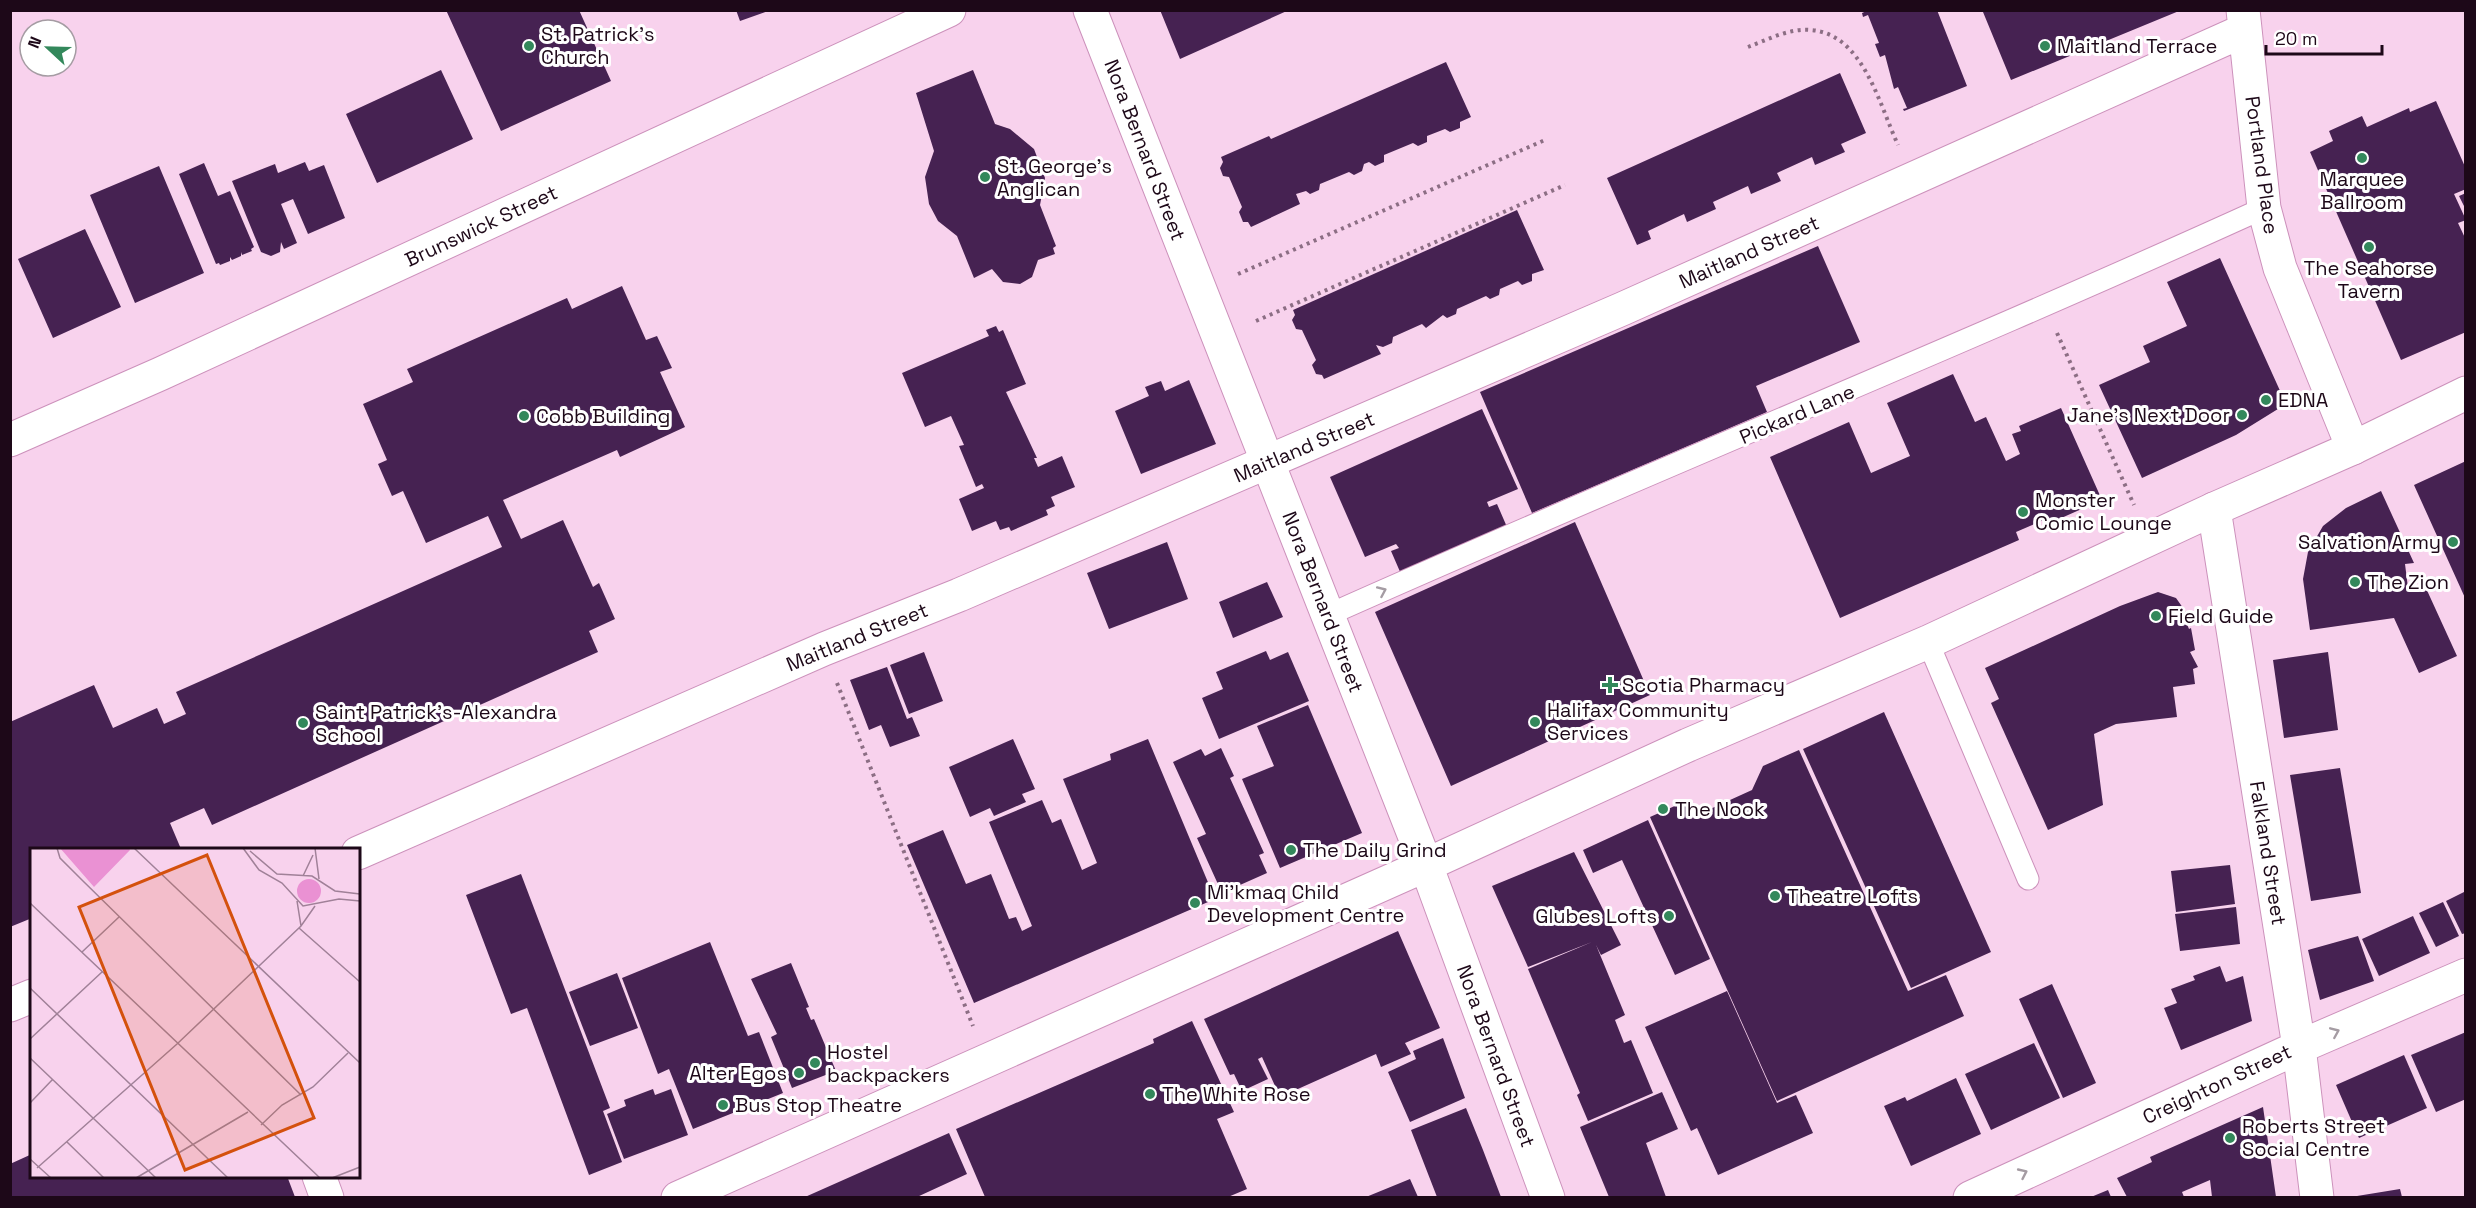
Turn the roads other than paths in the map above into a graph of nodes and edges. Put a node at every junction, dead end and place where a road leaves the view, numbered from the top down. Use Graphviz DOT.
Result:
graph roads {
  1 [pos="949,10"];
  2 [pos="1090,10"];
  3 [pos="2244,20"];
  4 [pos="2264,208"];
  5 [pos="2466,393"];
  6 [pos="10,440"];
  7 [pos="2353,448"];
  8 [pos="1268,462"];
  9 [pos="2214,509"];
  10 [pos="1328,615"];
  11 [pos="1928,642"];
  12 [pos="360,852"];
  13 [pos="1426,865"];
  14 [pos="2028,879"];
  15 [pos="2466,975"];
  16 [pos="30,997"];
  17 [pos="10,1005"];
  18 [pos="2299,1047"];
  19 [pos="319,1178"];
  20 [pos="327,1197"];
  21 [pos="678,1197"];
  22 [pos="1548,1197"];
  23 [pos="1970,1197"];
  24 [pos="2317,1197"];
  1 -- 6 [label="street, Brunswick Street"];
  2 -- 8 [label="street, Nora Bernard Street"];
  3 -- 4 [label="street, Portland Place"];
  3 -- 8 [label="street, Maitland Street"];
  4 -- 7 [label="street, Portland Place"];
  10 -- 4 [label="lane, Pickard Lane, one-way"];
  5 -- 7 [label="street"];
  7 -- 9 [label="street"];
  8 -- 10 [label="street, Nora Bernard Street"];
  8 -- 12 [label="street, Maitland Street"];
  9 -- 11 [label="street"];
  9 -- 18 [label="street, Falkland Street"];
  10 -- 13 [label="street, Nora Bernard Street"];
  11 -- 13 [label="street"];
  11 -- 14 [label="lane"];
  13 -- 21 [label="street"];
  13 -- 22 [label="street, Nora Bernard Street"];
  18 -- 15 [label="street, Creighton Street, one-way"];
  16 -- 17 [label="street"];
  23 -- 18 [label="street, Creighton Street, one-way"];
  18 -- 24 [label="street, Falkland Street"];
  19 -- 20 [label="street"];
}
